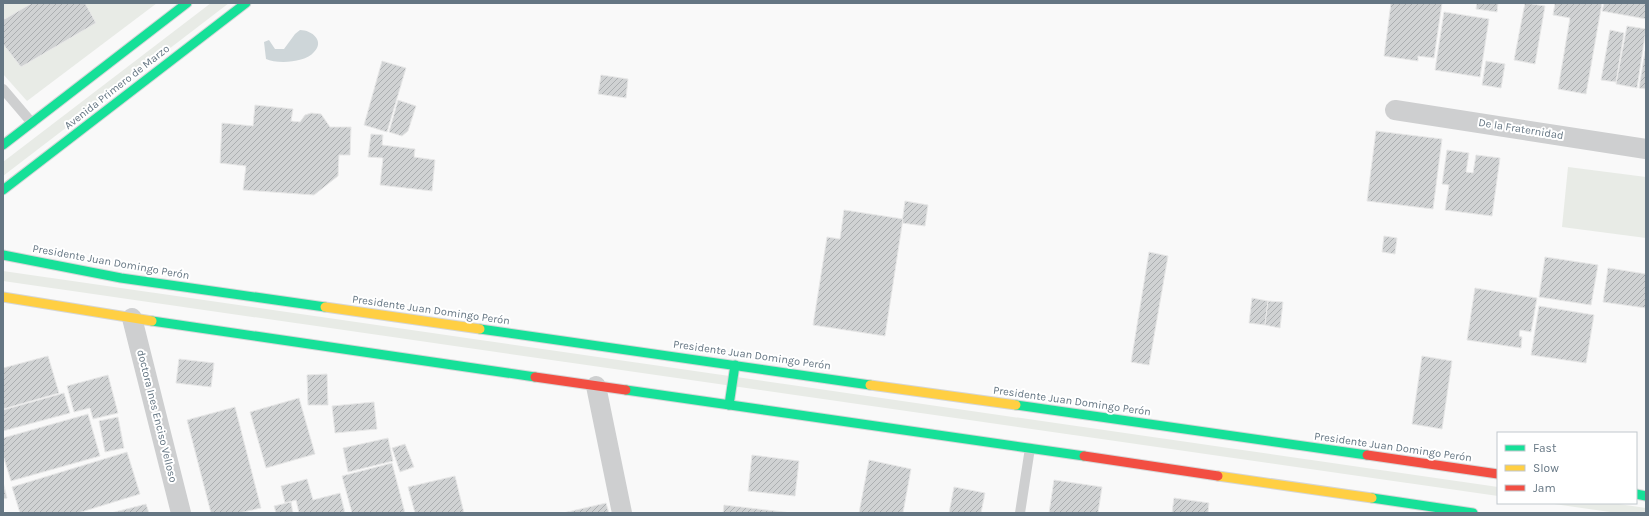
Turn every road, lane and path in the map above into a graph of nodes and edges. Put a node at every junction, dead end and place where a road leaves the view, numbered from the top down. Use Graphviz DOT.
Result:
graph roads {
  1 [pos="187,3"];
  2 [pos="246,3"];
  3 [pos="3,89"];
  4 [pos="1395,110"];
  5 [pos="32,123"];
  6 [pos="3,145"];
  7 [pos="1646,149"];
  8 [pos="3,190"];
  9 [pos="3,255"];
  10 [pos="3,297"];
  11 [pos="132,318"];
  12 [pos="736,365"];
  13 [pos="596,386"];
  14 [pos="729,405"];
  15 [pos="1030,448"];
  16 [pos="1497,474"];
  17 [pos="1386,506"];
  18 [pos="182,513"];
  19 [pos="622,513"];
  20 [pos="1020,513"];
  21 [pos="1473,513"];
  1 -- 5 [label="main road"];
  2 -- 8 [label="main road, Avenida Primero de Marzo"];
  3 -- 5 [label="lane"];
  4 -- 7 [label="street, De la Fraternidad"];
  5 -- 6 [label="main road"];
  9 -- 12 [label="main road, Presidente Juan Domingo Perón"];
  10 -- 11 [label="main road"];
  11 -- 13 [label="main road"];
  11 -- 18 [label="street, doctora Ines Enciso Velloso"];
  12 -- 14 [label="main road"];
  12 -- 16 [label="main road, Presidente Juan Domingo Perón"];
  13 -- 14 [label="main road"];
  13 -- 19 [label="street"];
  14 -- 15 [label="main road"];
  15 -- 17 [label="main road"];
  15 -- 20 [label="lane"];
  17 -- 21 [label="main road"];
}
